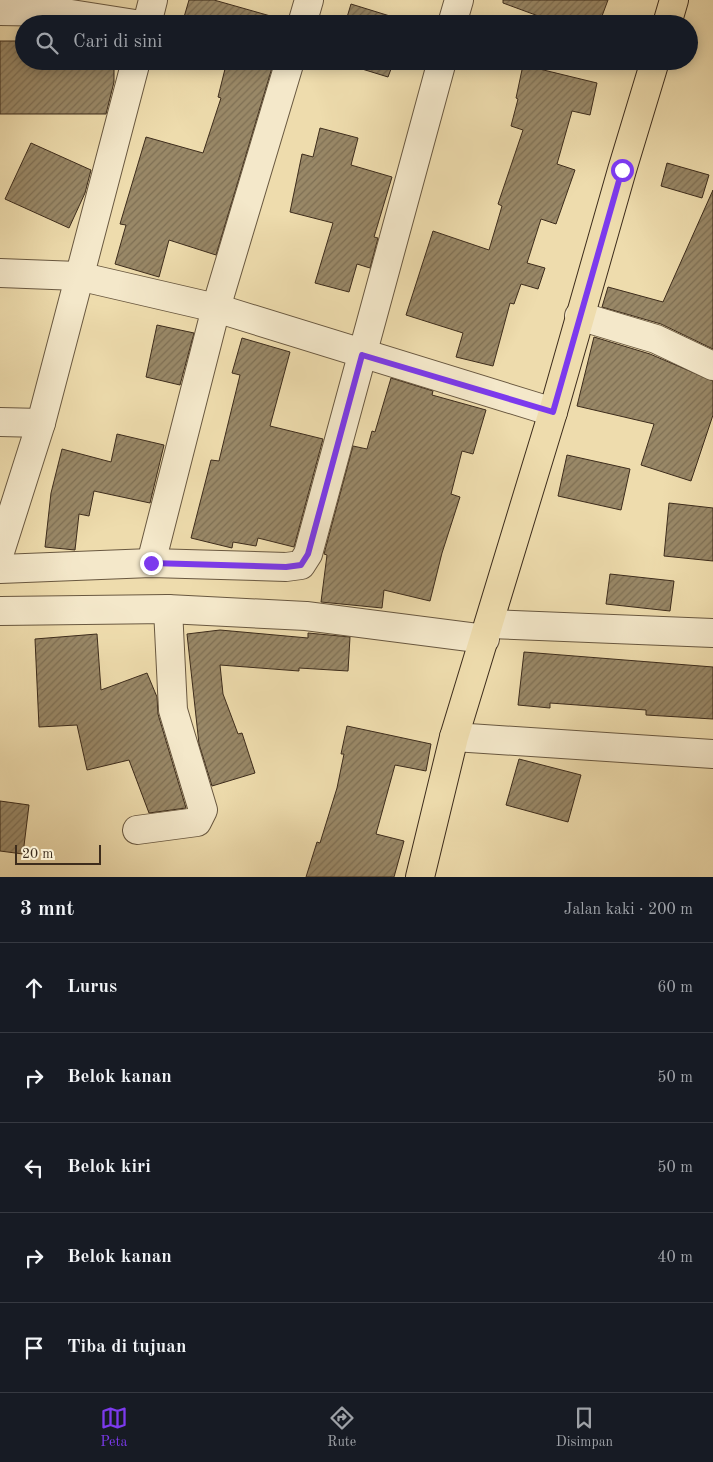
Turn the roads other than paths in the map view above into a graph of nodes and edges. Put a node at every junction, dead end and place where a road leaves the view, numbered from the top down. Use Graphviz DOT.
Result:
graph roads {
  1 [pos="153,0"];
  2 [pos="309,0"];
  3 [pos="459,0"];
  4 [pos="674,0"];
  5 [pos="0,11"];
  6 [pos="77,15"];
  7 [pos="149,15"];
  8 [pos="305,15"];
  9 [pos="455,15"];
  10 [pos="670,15"];
  11 [pos="134,70"];
  12 [pos="287,70"];
  13 [pos="440,70"];
  14 [pos="652,70"];
  15 [pos="0,273"];
  16 [pos="78,276"];
  17 [pos="216,308"];
  18 [pos="579,316"];
  19 [pos="362,355"];
  20 [pos="713,366"];
  21 [pos="553,412"];
  22 [pos="0,422"];
  23 [pos="41,423"];
  24 [pos="0,552"];
  25 [pos="151,563"];
  26 [pos="0,569"];
  27 [pos="168,608"];
  28 [pos="0,611"];
  29 [pos="487,631"];
  30 [pos="713,633"];
  31 [pos="454,737"];
  32 [pos="713,754"];
  33 [pos="137,830"];
  34 [pos="420,877"];
  1 -- 7 [label="street"];
  2 -- 8 [label="street"];
  3 -- 9 [label="street"];
  4 -- 10 [label="main road"];
  5 -- 6 [label="street"];
  11 -- 16 [label="street"];
  12 -- 17 [label="street"];
  13 -- 19 [label="street"];
  14 -- 18 [label="main road"];
  15 -- 16 [label="street"];
  16 -- 17 [label="street"];
  16 -- 23 [label="street"];
  17 -- 19 [label="street"];
  17 -- 25 [label="street"];
  18 -- 20 [label="street"];
  18 -- 21 [label="main road"];
  19 -- 21 [label="street"];
  19 -- 25 [label="street"];
  21 -- 29 [label="main road"];
  22 -- 23 [label="street"];
  23 -- 24 [label="street"];
  25 -- 26 [label="street"];
  27 -- 28 [label="street"];
  27 -- 29 [label="street"];
  27 -- 33 [label="street"];
  29 -- 30 [label="street"];
  29 -- 31 [label="main road"];
  31 -- 32 [label="street"];
  31 -- 34 [label="main road"];
}
